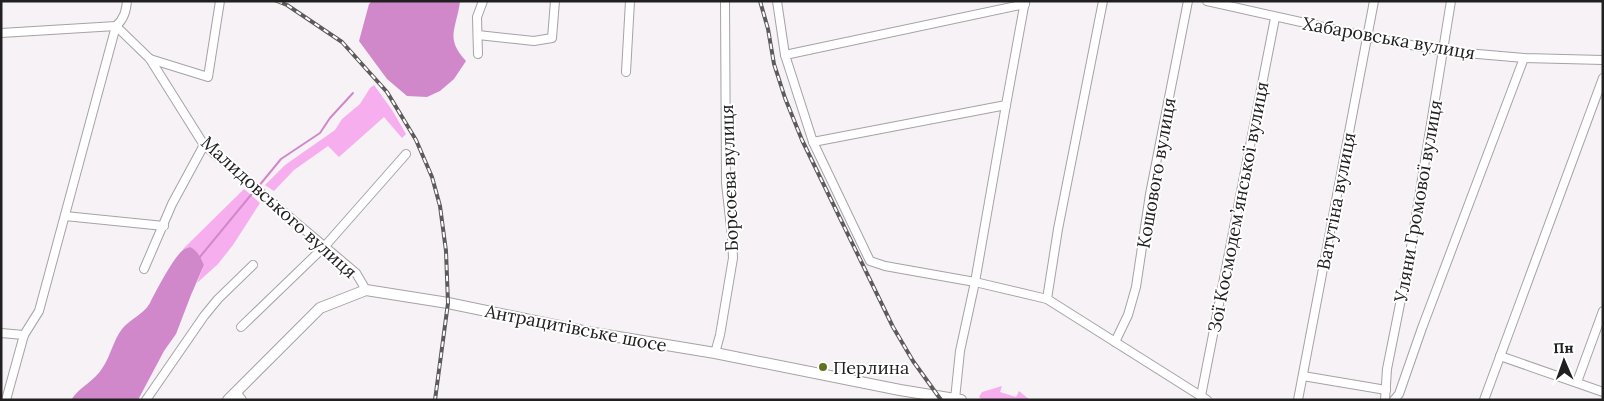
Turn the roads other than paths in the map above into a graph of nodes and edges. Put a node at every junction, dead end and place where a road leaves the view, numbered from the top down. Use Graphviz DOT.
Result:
graph roads {
  1 [pos="127,1"];
  2 [pos="220,1"];
  3 [pos="483,1"];
  4 [pos="555,1"];
  5 [pos="630,1"];
  6 [pos="724,1"];
  7 [pos="777,1"];
  8 [pos="1103,1"];
  9 [pos="1188,1"];
  10 [pos="1207,1"];
  11 [pos="1374,1"];
  12 [pos="1451,1"];
  13 [pos="1025,3"];
  14 [pos="1275,18"];
  15 [pos="116,26"];
  16 [pos="1,33"];
  17 [pos="478,35"];
  18 [pos="1368,37"];
  19 [pos="1443,51"];
  20 [pos="478,54"];
  21 [pos="786,55"];
  22 [pos="1524,58"];
  23 [pos="150,59"];
  24 [pos="1603,60"];
  25 [pos="626,72"];
  26 [pos="1603,78"];
  27 [pos="1006,105"];
  28 [pos="813,142"];
  29 [pos="204,145"];
  30 [pos="406,154"];
  31 [pos="65,216"];
  32 [pos="164,226"];
  33 [pos="325,246"];
  34 [pos="253,265"];
  35 [pos="144,269"];
  36 [pos="976,282"];
  37 [pos="366,290"];
  38 [pos="1047,299"];
  39 [pos="1603,311"];
  40 [pos="241,327"];
  41 [pos="1,333"];
  42 [pos="24,335"];
  43 [pos="1115,342"];
  44 [pos="715,353"];
  45 [pos="1500,356"];
  46 [pos="1303,376"];
  47 [pos="1577,382"];
  48 [pos="1386,390"];
  49 [pos="1603,392"];
  50 [pos="901,395"];
  51 [pos="239,396"];
  52 [pos="1204,398"];
  53 [pos="958,399"];
  54 [pos="6,400"];
  55 [pos="146,400"];
  56 [pos="228,400"];
  57 [pos="1298,400"];
  58 [pos="1385,400"];
  59 [pos="1394,400"];
  60 [pos="1484,400"];
  1 -- 15 [label="street"];
  2 -- 23 [label="street"];
  3 -- 17 [label="street"];
  4 -- 17 [label="street"];
  5 -- 25 [label="street"];
  6 -- 44 [label="street, Борсоєва вулиця"];
  7 -- 21 [label="street"];
  8 -- 38 [label="street"];
  9 -- 43 [label="street, Кошового вулиця"];
  10 -- 14 [label="street, Хабаровська вулиця"];
  11 -- 18 [label="street, Ватутіна вулиця"];
  12 -- 19 [label="street, Уляни Громової вулиця"];
  13 -- 21 [label="street"];
  13 -- 27 [label="street"];
  14 -- 18 [label="street, Хабаровська вулиця"];
  14 -- 52 [label="street, Зої Космодем’янської вулиця"];
  15 -- 16 [label="street"];
  15 -- 23 [label="street, Малидовського вулиця"];
  15 -- 31 [label="street"];
  17 -- 20 [label="street"];
  18 -- 19 [label="street, Хабаровська вулиця"];
  18 -- 46 [label="street, Ватутіна вулиця"];
  19 -- 22 [label="street, Хабаровська вулиця"];
  19 -- 48 [label="street, Уляни Громової вулиця"];
  21 -- 28 [label="street"];
  22 -- 24 [label="street, Хабаровська вулиця"];
  22 -- 59 [label="street"];
  23 -- 29 [label="street, Малидовського вулиця"];
  26 -- 45 [label="street"];
  27 -- 28 [label="street"];
  27 -- 36 [label="street"];
  28 -- 36 [label="street"];
  29 -- 32 [label="street"];
  29 -- 33 [label="street, Малидовського вулиця"];
  30 -- 33 [label="street"];
  31 -- 32 [label="street"];
  31 -- 42 [label="street"];
  32 -- 35 [label="street"];
  33 -- 37 [label="street, Малидовського вулиця"];
  33 -- 40 [label="street"];
  34 -- 55 [label="street"];
  36 -- 38 [label="street"];
  36 -- 53 [label="street"];
  37 -- 44 [label="main road, Антрацитівське шосе"];
  37 -- 51 [label="main road"];
  38 -- 43 [label="street"];
  39 -- 47 [label="street"];
  41 -- 42 [label="street"];
  42 -- 54 [label="street"];
  43 -- 52 [label="street"];
  44 -- 50 [label="main road, Антрацитівське шосе"];
  45 -- 47 [label="street"];
  45 -- 60 [label="street"];
  46 -- 48 [label="street"];
  46 -- 57 [label="street, Ватутіна вулиця"];
  47 -- 49 [label="street"];
  48 -- 58 [label="street, Уляни Громової вулиця"];
  50 -- 53 [label="main road, Антрацитівське шосе"];
  51 -- 56 [label="main road"];
}
